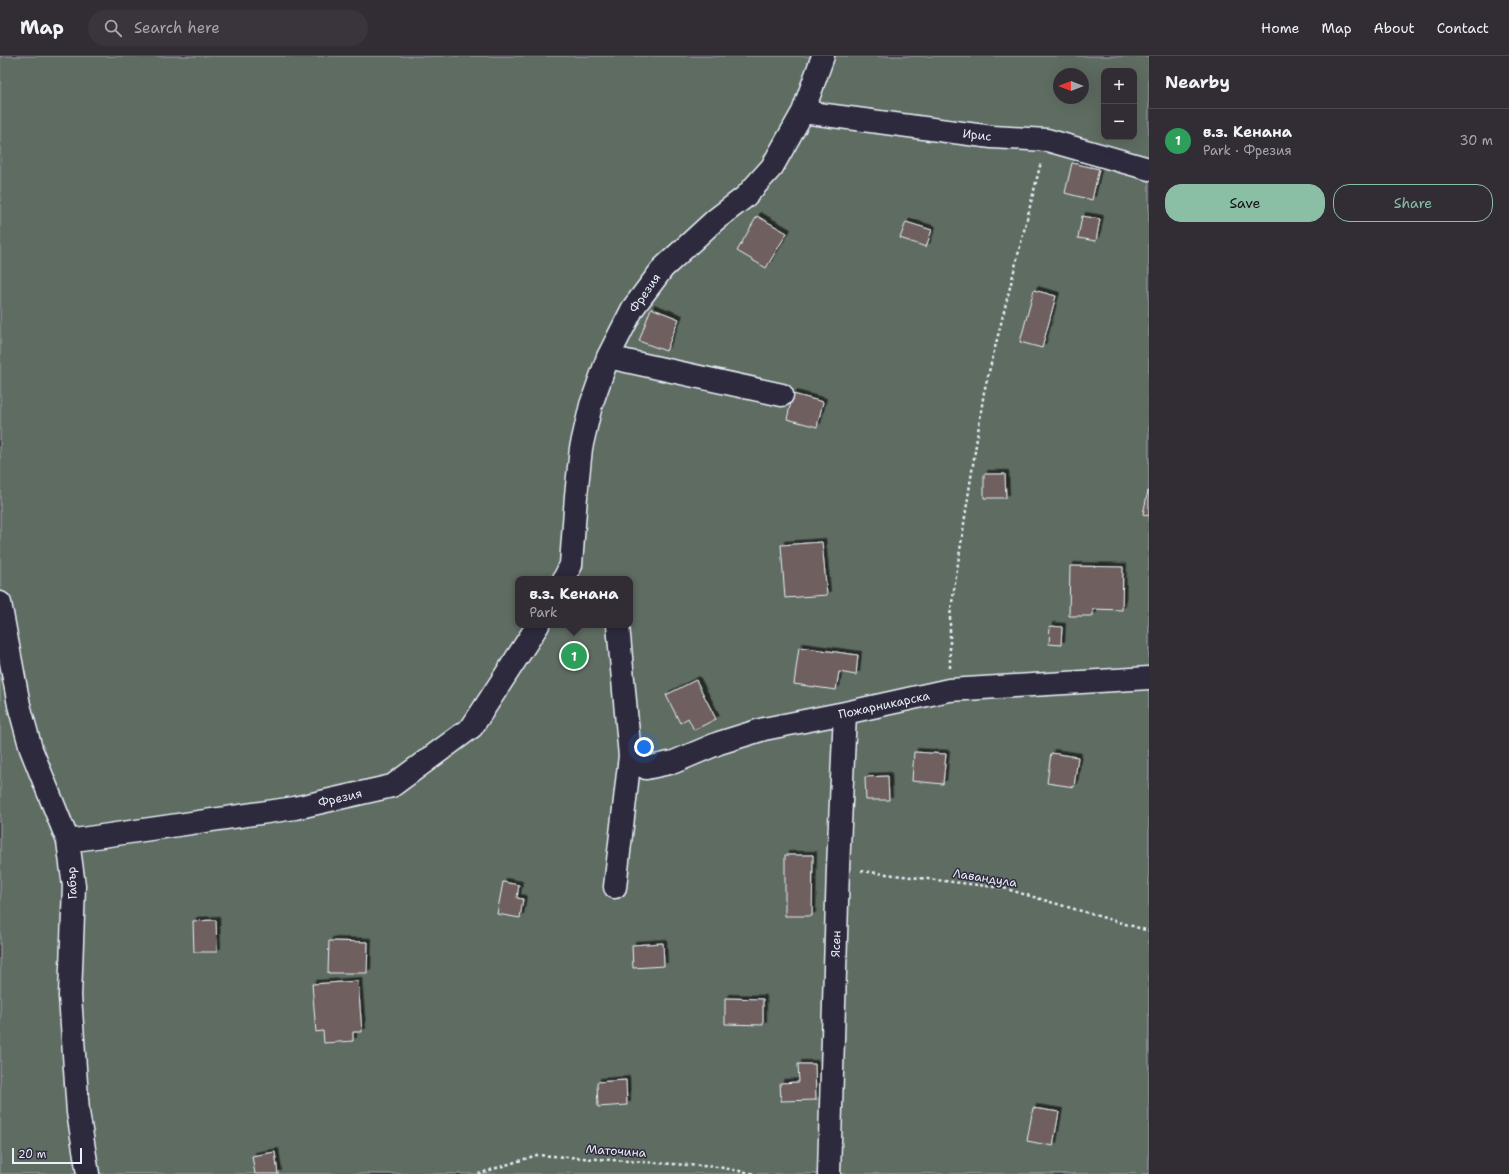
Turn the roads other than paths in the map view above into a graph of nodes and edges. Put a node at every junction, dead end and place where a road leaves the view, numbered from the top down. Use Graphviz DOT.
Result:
graph roads {
  1 [pos="823,56"];
  2 [pos="802,112"];
  3 [pos="1149,169"];
  4 [pos="608,357"];
  5 [pos="782,395"];
  6 [pos="573,574"];
  7 [pos="0,602"];
  8 [pos="536,628"];
  9 [pos="618,628"];
  10 [pos="1149,678"];
  11 [pos="845,713"];
  12 [pos="630,756"];
  13 [pos="68,841"];
  14 [pos="615,887"];
  15 [pos="88,1174"];
  16 [pos="829,1174"];
  1 -- 2 [label="street, Фрезия"];
  2 -- 3 [label="street, Ирис"];
  2 -- 4 [label="street, Фрезия"];
  4 -- 5 [label="street"];
  4 -- 6 [label="street, Фрезия"];
  7 -- 13 [label="street, Габър"];
  8 -- 13 [label="street, Фрезия"];
  9 -- 12 [label="street"];
  10 -- 11 [label="street, Пожарникарска"];
  11 -- 12 [label="street, Пожарникарска"];
  11 -- 16 [label="street, Ясен"];
  12 -- 14 [label="street"];
  13 -- 15 [label="street, Габър"];
}
